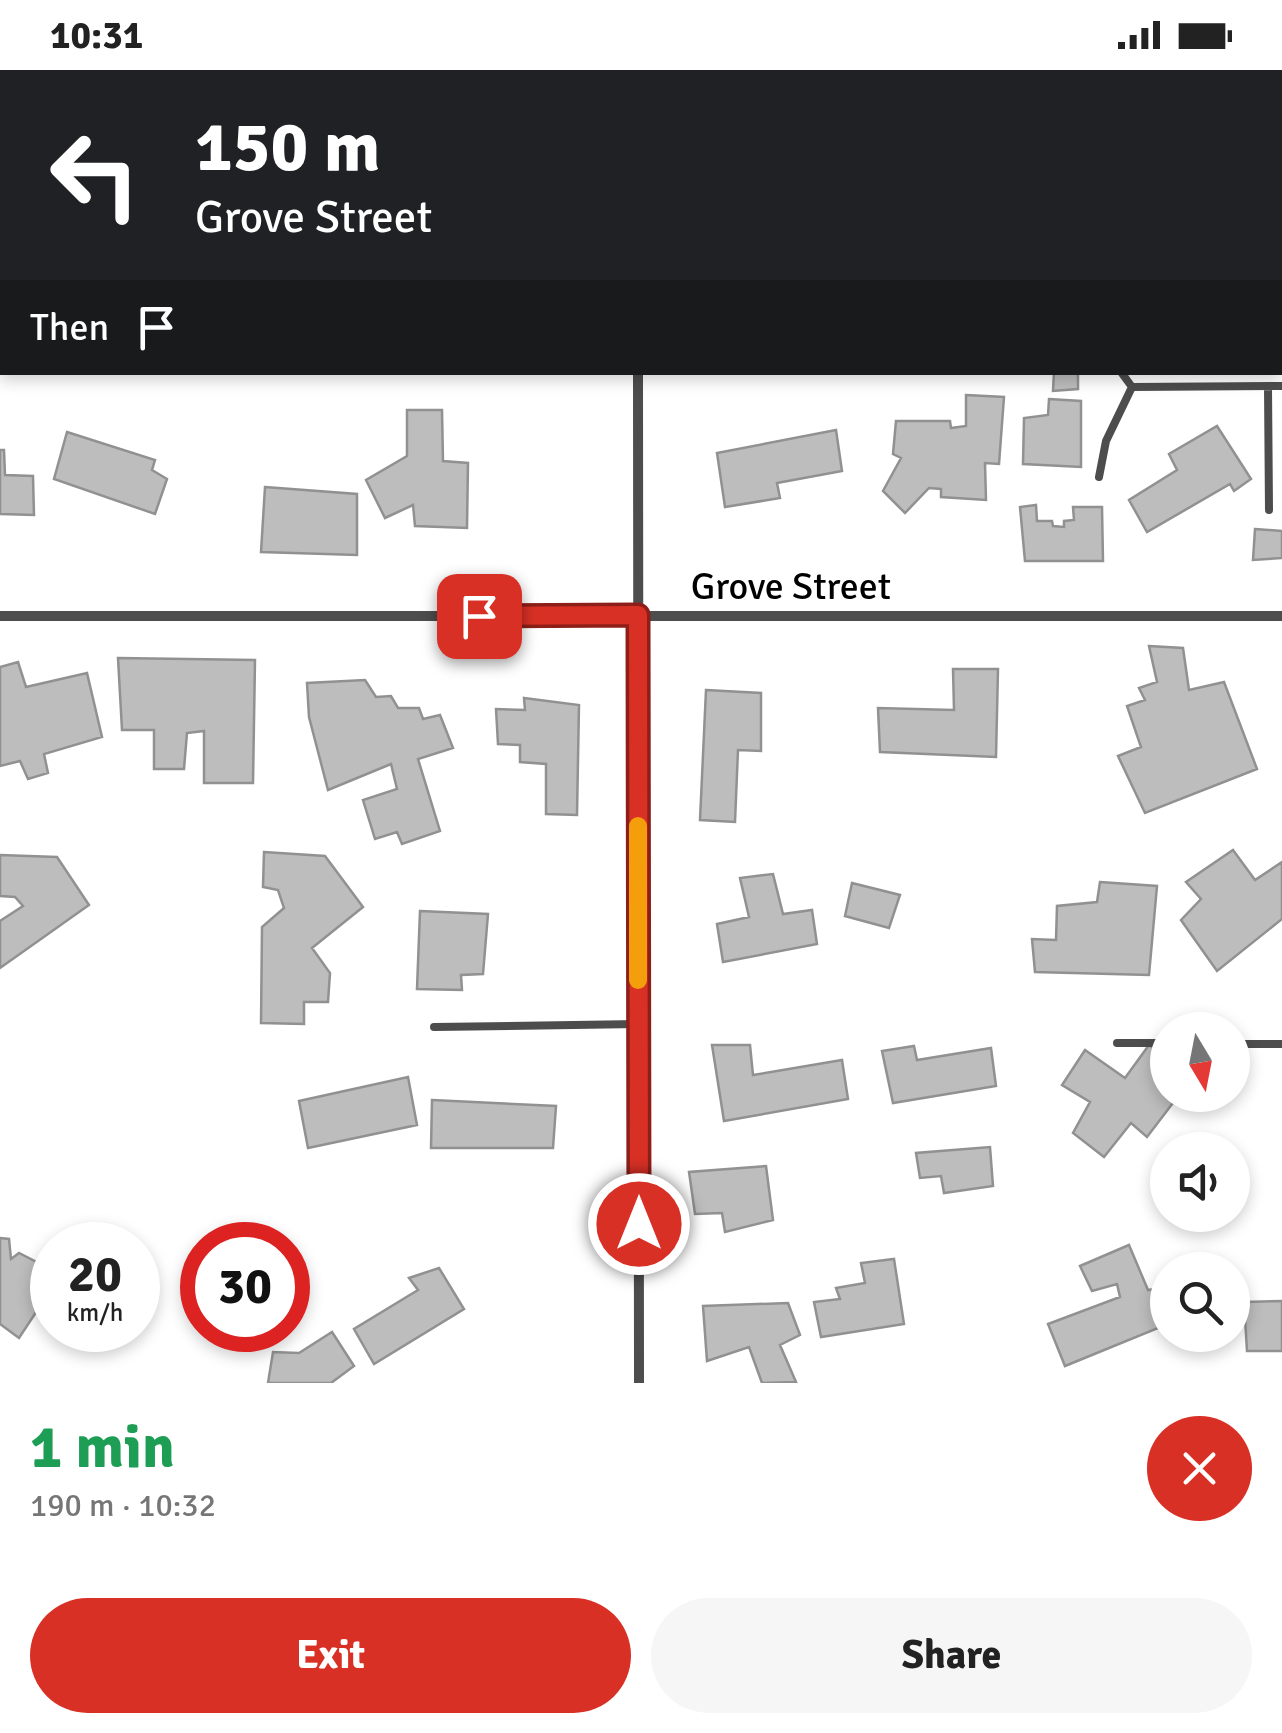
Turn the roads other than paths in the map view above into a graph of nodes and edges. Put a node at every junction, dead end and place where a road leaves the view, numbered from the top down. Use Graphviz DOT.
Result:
graph roads {
  1 [pos="638,375"];
  2 [pos="1123,375"];
  3 [pos="1282,386"];
  4 [pos="1132,387"];
  5 [pos="1268,387"];
  6 [pos="1099,477"];
  7 [pos="1269,510"];
  8 [pos="638,615"];
  9 [pos="0,616"];
  10 [pos="1282,616"];
  11 [pos="638,1024"];
  12 [pos="434,1028"];
  13 [pos="1117,1042"];
  14 [pos="1150,1043"];
  15 [pos="1250,1044"];
  16 [pos="1282,1044"];
  17 [pos="639,1383"];
  1 -- 8 [label="street"];
  2 -- 4 [label="lane"];
  3 -- 5 [label="lane"];
  4 -- 5 [label="lane"];
  4 -- 6 [label="lane"];
  5 -- 7 [label="lane"];
  8 -- 9 [label="street, Grove Street"];
  8 -- 10 [label="street, Grove Street"];
  8 -- 11 [label="street"];
  11 -- 12 [label="lane"];
  11 -- 17 [label="street"];
  13 -- 14 [label="lane"];
  15 -- 16 [label="lane"];
}
